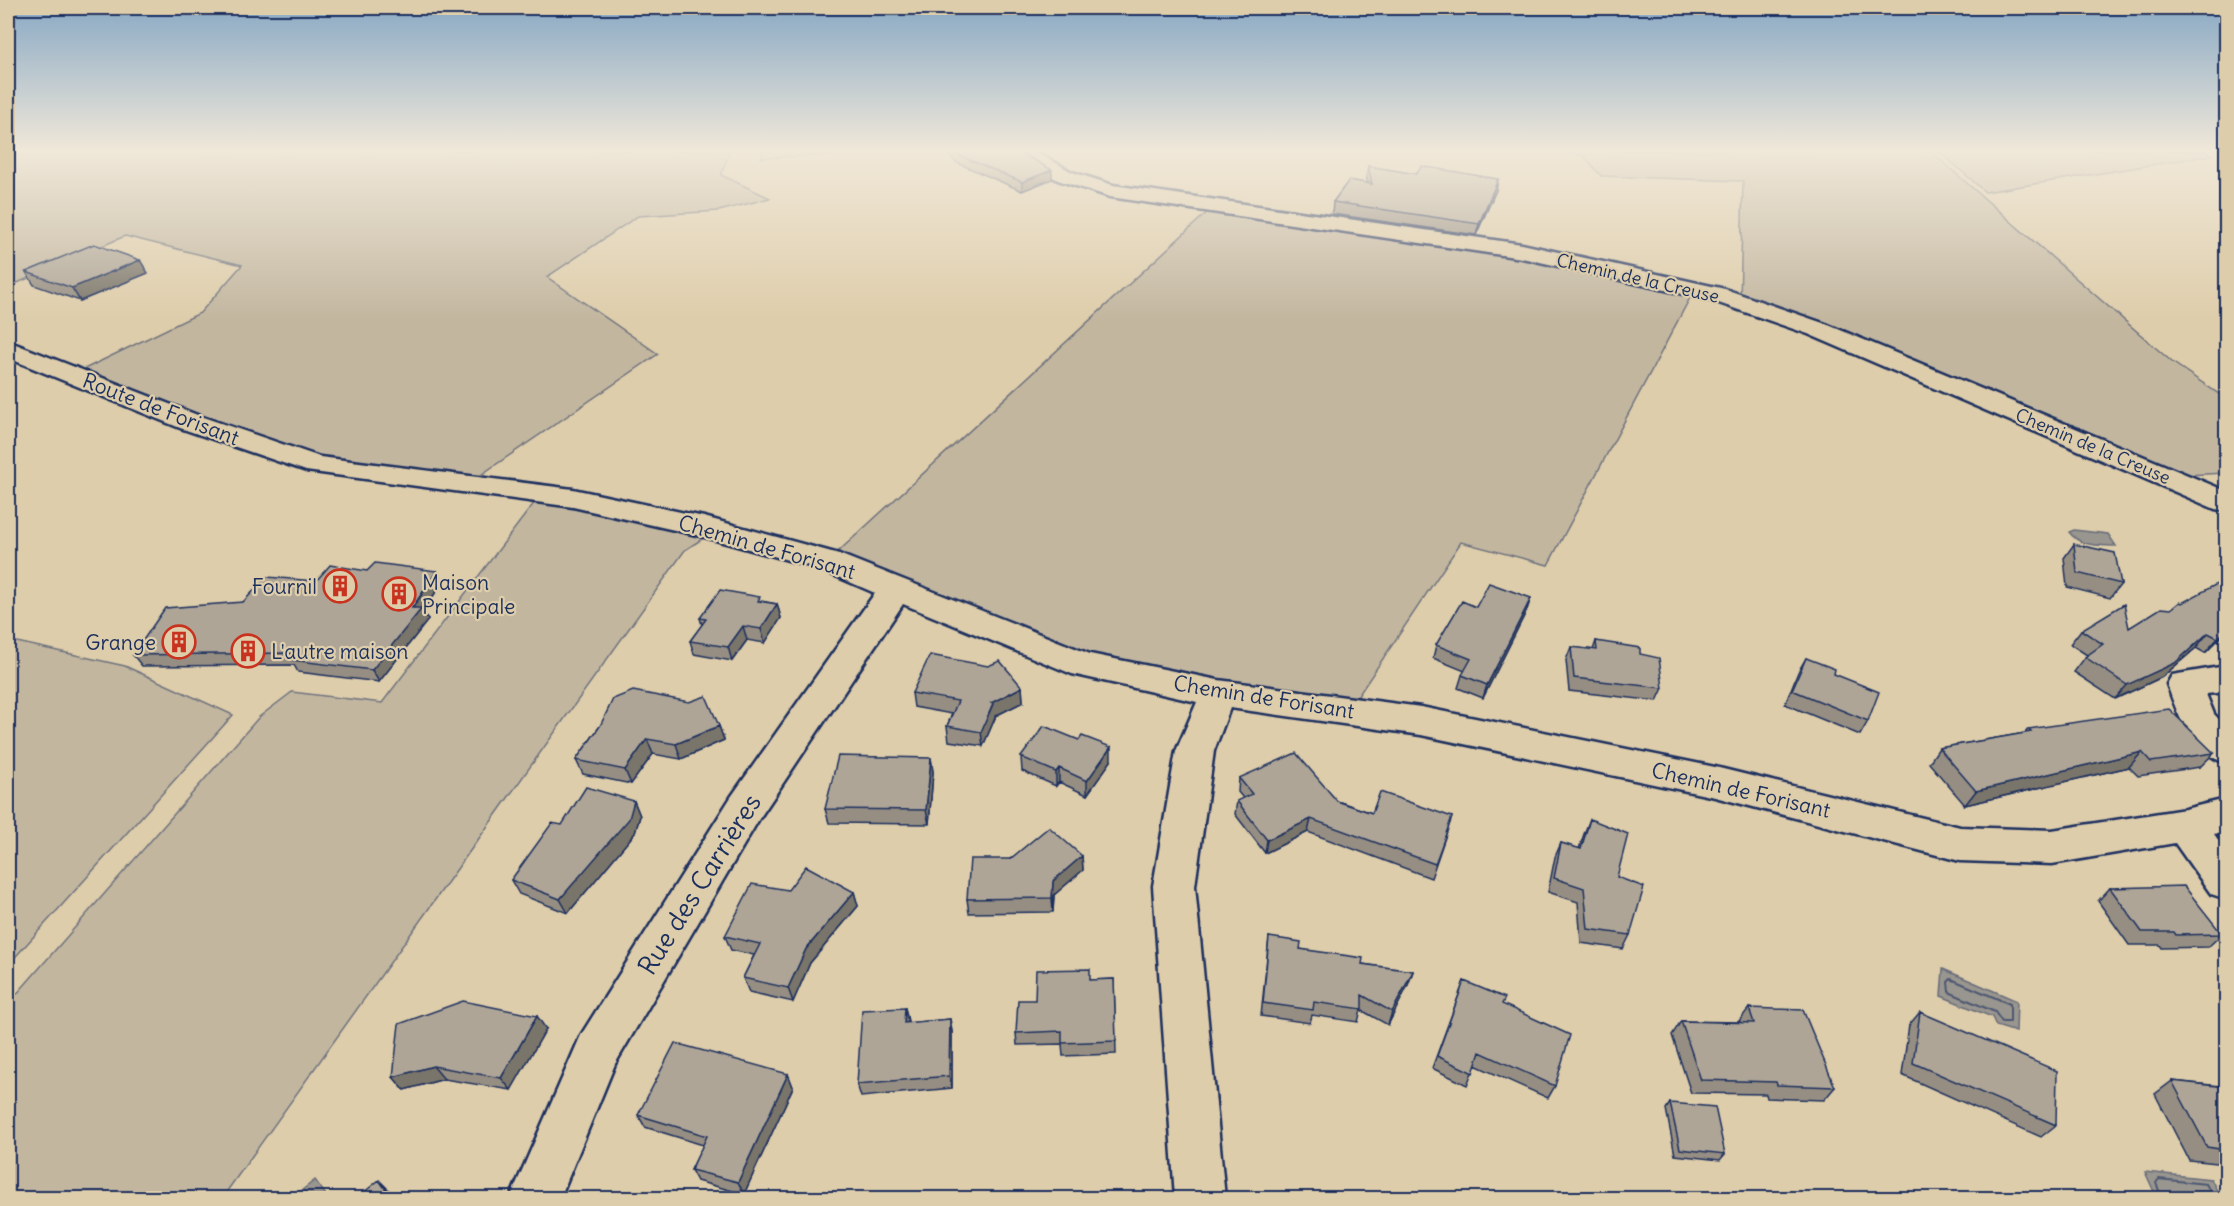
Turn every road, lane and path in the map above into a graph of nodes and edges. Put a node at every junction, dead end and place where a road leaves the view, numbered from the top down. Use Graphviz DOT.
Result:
graph roads {
  1 [pos="1227,207"];
  2 [pos="8,349"];
  3 [pos="316,465"];
  4 [pos="2226,502"];
  5 [pos="897,589"];
  6 [pos="2226,679"];
  7 [pos="1218,693"];
  8 [pos="2226,749"];
  9 [pos="2226,815"];
  10 [pos="2186,825"];
  11 [pos="2226,882"];
  12 [pos="535,1198"];
  13 [pos="1200,1198"];
  1 -- 4 [label="street, Chemin de la Creuse"];
  2 -- 3 [label="street, Route de Forisant"];
  3 -- 5 [label="street, Chemin de Forisant"];
  5 -- 7 [label="street, Chemin de Forisant"];
  5 -- 12 [label="street, Rue des Carrières"];
  6 -- 8 [label="street"];
  7 -- 10 [label="street, Chemin de Forisant"];
  7 -- 13 [label="street"];
  9 -- 10 [label="street, Chemin de Forisant"];
  10 -- 11 [label="street"];
}
